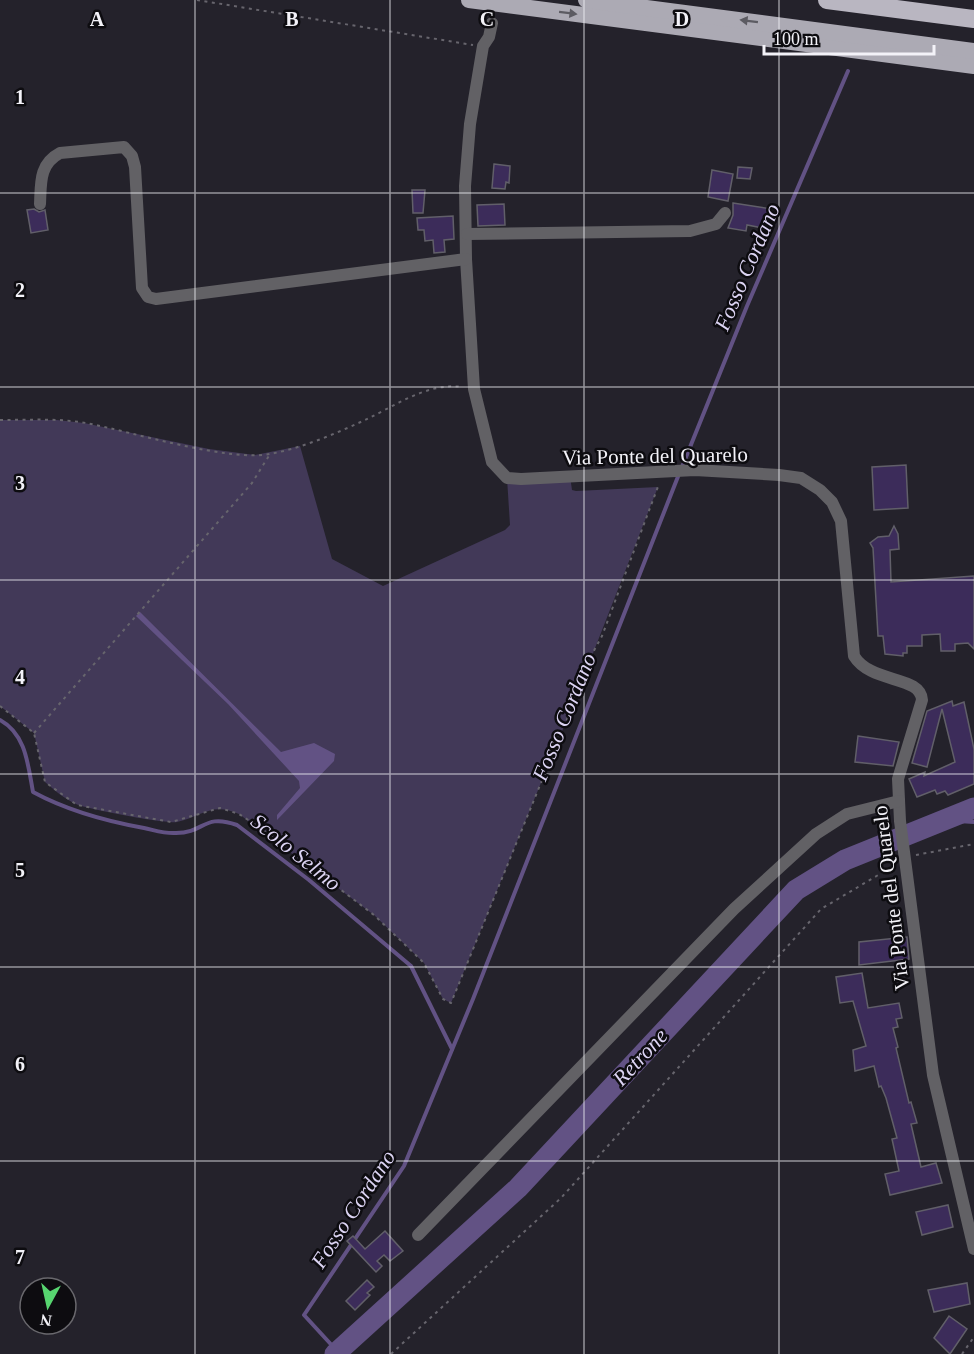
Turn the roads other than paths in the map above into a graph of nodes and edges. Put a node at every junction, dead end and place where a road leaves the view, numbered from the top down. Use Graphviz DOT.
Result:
graph roads {
  1 [pos="469,0"];
  2 [pos="586,0"];
  3 [pos="827,0"];
  4 [pos="974,19"];
  5 [pos="492,23"];
  6 [pos="974,51"];
  7 [pos="974,66"];
  8 [pos="40,204"];
  9 [pos="725,213"];
  10 [pos="466,234"];
  11 [pos="466,259"];
  12 [pos="899,801"];
  13 [pos="418,1235"];
  14 [pos="974,1249"];
  1 -- 7 [label="highway, one-way"];
  6 -- 2 [label="highway, one-way"];
  3 -- 4 [label="highway"];
  5 -- 10 [label="street, Via Ponte del Quarelo"];
  8 -- 11 [label="street"];
  9 -- 10 [label="street"];
  10 -- 11 [label="street, Via Ponte del Quarelo"];
  11 -- 12 [label="street, Via Ponte del Quarelo"];
  12 -- 13 [label="street"];
  12 -- 14 [label="street, Via Ponte del Quarelo"];
}
